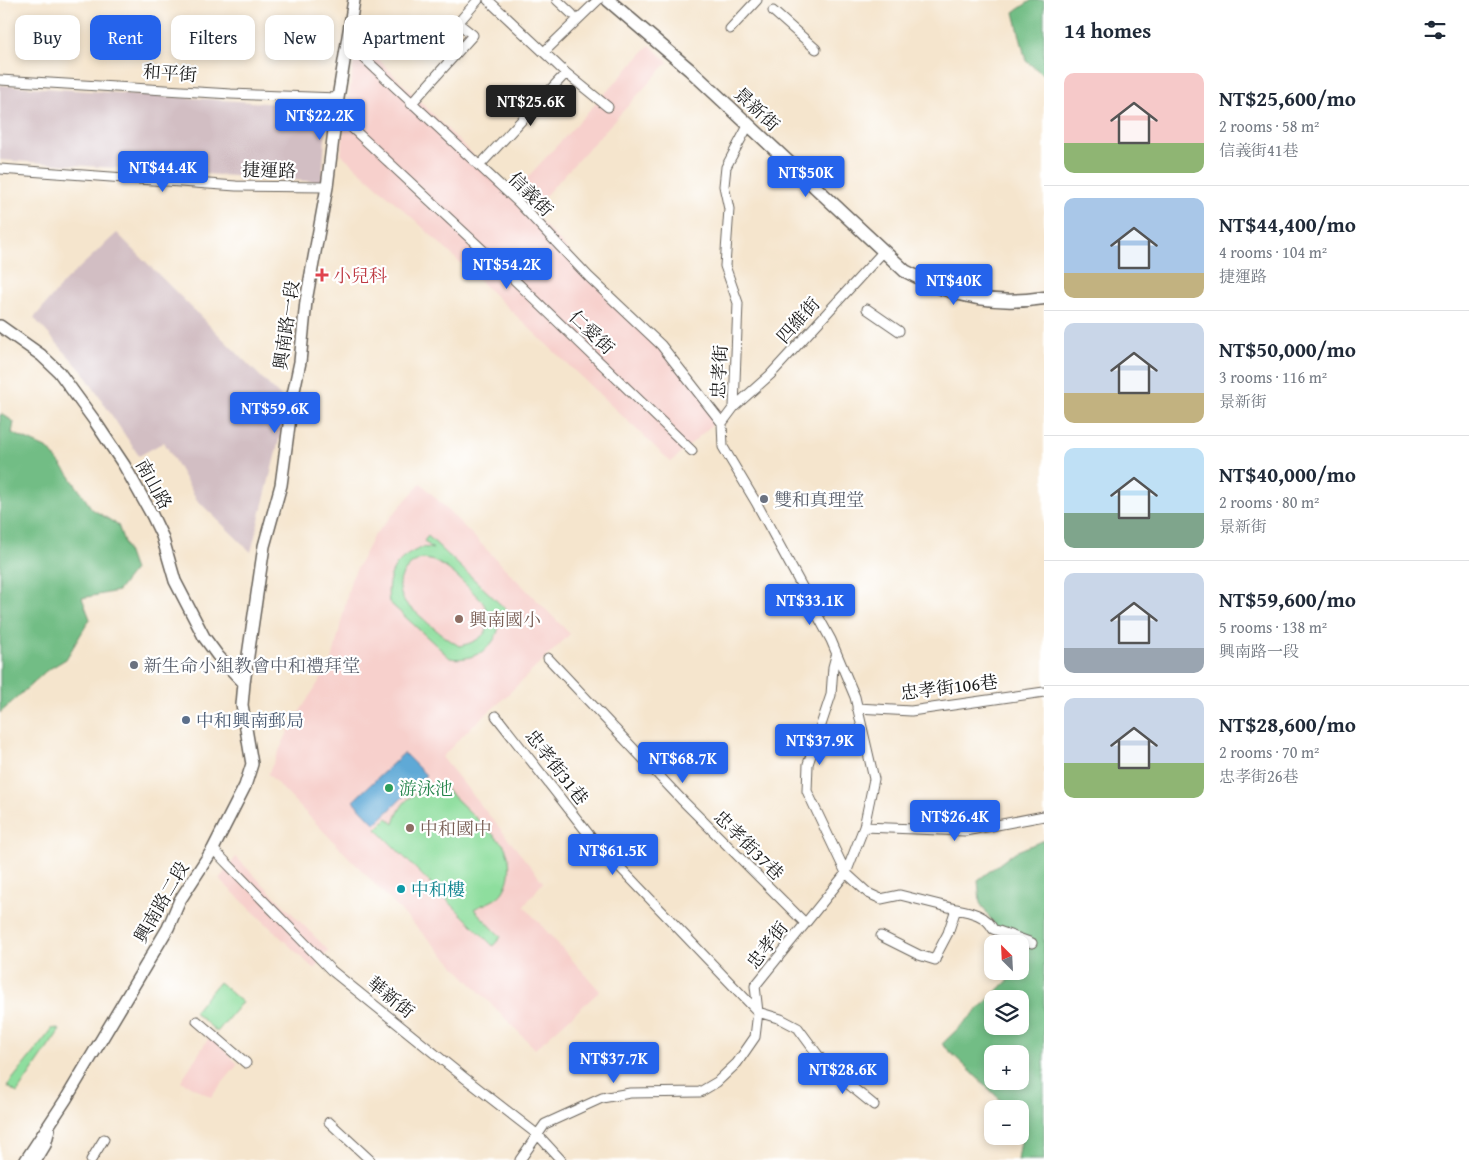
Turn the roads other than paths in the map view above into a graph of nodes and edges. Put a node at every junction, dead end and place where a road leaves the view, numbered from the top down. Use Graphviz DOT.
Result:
graph roads {
  1 [pos="354,0"];
  2 [pos="478,0"];
  3 [pos="488,0"];
  4 [pos="556,0"];
  5 [pos="598,0"];
  6 [pos="608,0"];
  7 [pos="757,0"];
  8 [pos="773,11"];
  9 [pos="572,14"];
  10 [pos="352,15"];
  11 [pos="730,29"];
  12 [pos="816,49"];
  13 [pos="544,52"];
  14 [pos="345,60"];
  15 [pos="366,60"];
  16 [pos="566,73"];
  17 [pos="0,80"];
  18 [pos="338,98"];
  19 [pos="411,104"];
  20 [pos="608,107"];
  21 [pos="336,114"];
  22 [pos="749,124"];
  23 [pos="478,166"];
  24 [pos="0,169"];
  25 [pos="327,187"];
  26 [pos="883,252"];
  27 [pos="1044,298"];
  28 [pos="867,309"];
  29 [pos="0,326"];
  30 [pos="899,331"];
  31 [pos="734,407"];
  32 [pos="722,423"];
  33 [pos="692,452"];
  34 [pos="836,656"];
  35 [pos="548,658"];
  36 [pos="244,683"];
  37 [pos="1044,692"];
  38 [pos="857,708"];
  39 [pos="496,716"];
  40 [pos="1044,816"];
  41 [pos="864,827"];
  42 [pos="213,849"];
  43 [pos="846,873"];
  44 [pos="956,909"];
  45 [pos="805,923"];
  46 [pos="881,936"];
  47 [pos="1032,944"];
  48 [pos="758,1012"];
  49 [pos="197,1021"];
  50 [pos="246,1063"];
  51 [pos="874,1105"];
  52 [pos="51,1122"];
  53 [pos="330,1122"];
  54 [pos="538,1135"];
  55 [pos="104,1139"];
  56 [pos="26,1160"];
  57 [pos="36,1160"];
  58 [pos="90,1160"];
  59 [pos="370,1160"];
  60 [pos="520,1160"];
  61 [pos="561,1160"];
  1 -- 10 [label="street, 興南路一段"];
  2 -- 19 [label="street"];
  3 -- 13 [label="street"];
  4 -- 9 [label="street"];
  5 -- 13 [label="street"];
  6 -- 22 [label="main road, 景新街"];
  7 -- 11 [label="street"];
  8 -- 12 [label="street"];
  13 -- 16 [label="street"];
  14 -- 18 [label="street, 興南路一段"];
  15 -- 19 [label="street, 信義街"];
  16 -- 20 [label="street"];
  16 -- 23 [label="street"];
  17 -- 18 [label="street, 和平街"];
  18 -- 21 [label="street, 興南路一段"];
  19 -- 23 [label="street, 信義街"];
  21 -- 25 [label="street, 興南路一段"];
  21 -- 33 [label="street, 仁愛街"];
  22 -- 26 [label="main road, 景新街"];
  22 -- 31 [label="street, 忠孝街"];
  23 -- 32 [label="street, 信義街"];
  24 -- 25 [label="street, 捷運路"];
  25 -- 36 [label="street, 興南路一段"];
  26 -- 27 [label="main road, 景新街"];
  26 -- 31 [label="street, 四維街"];
  28 -- 30 [label="street"];
  29 -- 36 [label="street, 南山路"];
  31 -- 32 [label="street, 忠孝街"];
  32 -- 34 [label="street, 忠孝街"];
  34 -- 38 [label="street, 忠孝街"];
  34 -- 43 [label="street"];
  35 -- 45 [label="street, 忠孝街37巷"];
  36 -- 42 [label="street, 興南路二段"];
  37 -- 38 [label="street, 忠孝街106巷"];
  38 -- 41 [label="street, 忠孝街"];
  39 -- 48 [label="street, 忠孝街31巷"];
  40 -- 41 [label="street"];
  41 -- 43 [label="street, 忠孝街"];
  42 -- 52 [label="street, 興南路二段"];
  42 -- 54 [label="street, 華新街"];
  43 -- 44 [label="street"];
  43 -- 45 [label="street, 忠孝街"];
  44 -- 46 [label="street"];
  44 -- 47 [label="street"];
  45 -- 48 [label="street, 忠孝街"];
  48 -- 51 [label="street"];
  48 -- 54 [label="street, 忠孝街"];
  49 -- 50 [label="street"];
  52 -- 56 [label="street, 興南路二段"];
  52 -- 57 [label="street, 興南路二段"];
  53 -- 59 [label="street"];
  54 -- 60 [label="street"];
  54 -- 61 [label="street, 華新街"];
  55 -- 58 [label="street"];
}
